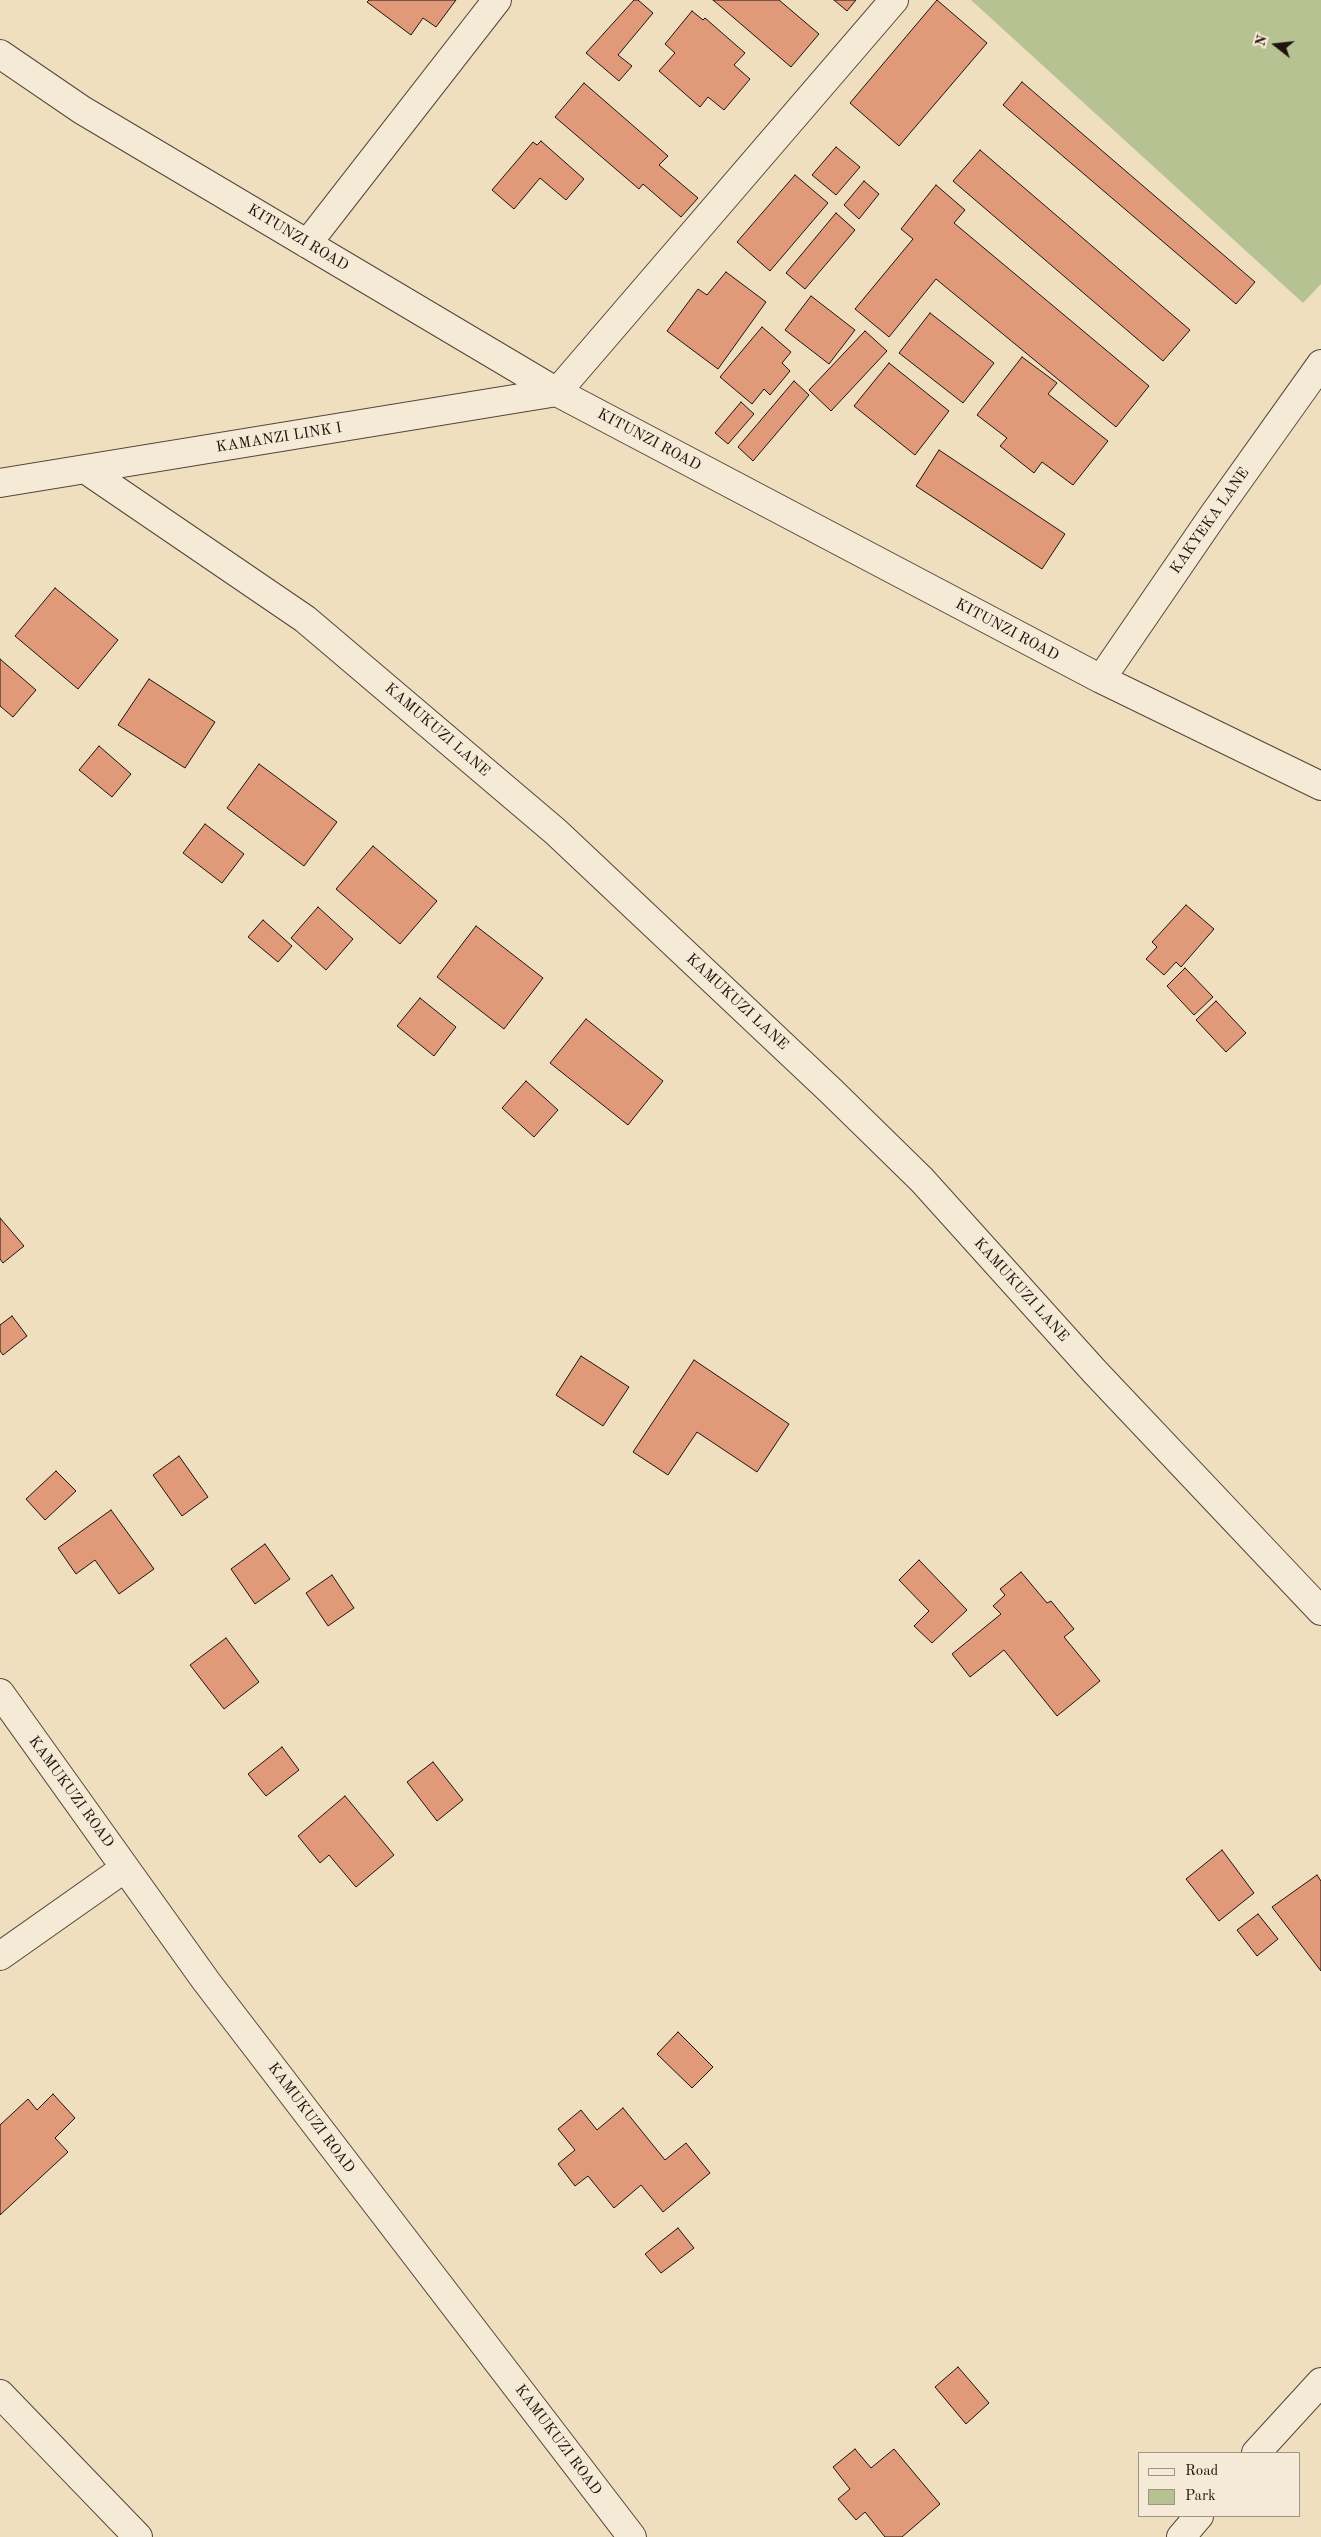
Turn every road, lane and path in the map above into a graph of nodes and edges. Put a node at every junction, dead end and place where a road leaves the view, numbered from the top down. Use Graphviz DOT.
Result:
graph roads {
  1 [pos="497,0"];
  2 [pos="894,0"];
  3 [pos="0,54"];
  4 [pos="307,244"];
  5 [pos="1321,364"];
  6 [pos="558,392"];
  7 [pos="85,469"];
  8 [pos="0,483"];
  9 [pos="1101,679"];
  10 [pos="1321,786"];
  11 [pos="1321,1611"];
  12 [pos="0,1693"];
  13 [pos="126,1868"];
  14 [pos="0,1956"];
  15 [pos="1321,2382"];
  16 [pos="0,2394"];
  17 [pos="1257,2452"];
  18 [pos="1198,2517"];
  19 [pos="138,2537"];
  20 [pos="632,2537"];
  21 [pos="1181,2537"];
  1 -- 4 [label="street"];
  2 -- 6 [label="street"];
  3 -- 4 [label="street, KITUNZI ROAD"];
  4 -- 6 [label="street, KITUNZI ROAD"];
  5 -- 9 [label="street, KAKYEKA LANE"];
  6 -- 7 [label="street, KAMANZI LINK I"];
  6 -- 9 [label="street, KITUNZI ROAD"];
  7 -- 8 [label="street, KAMANZI LINK I"];
  7 -- 11 [label="street, KAMUKUZI LANE"];
  9 -- 10 [label="street, KITUNZI ROAD"];
  12 -- 13 [label="street, KAMUKUZI ROAD"];
  13 -- 14 [label="street"];
  13 -- 20 [label="street, KAMUKUZI ROAD"];
  15 -- 17 [label="street"];
  16 -- 19 [label="street"];
  18 -- 21 [label="street"];
}
